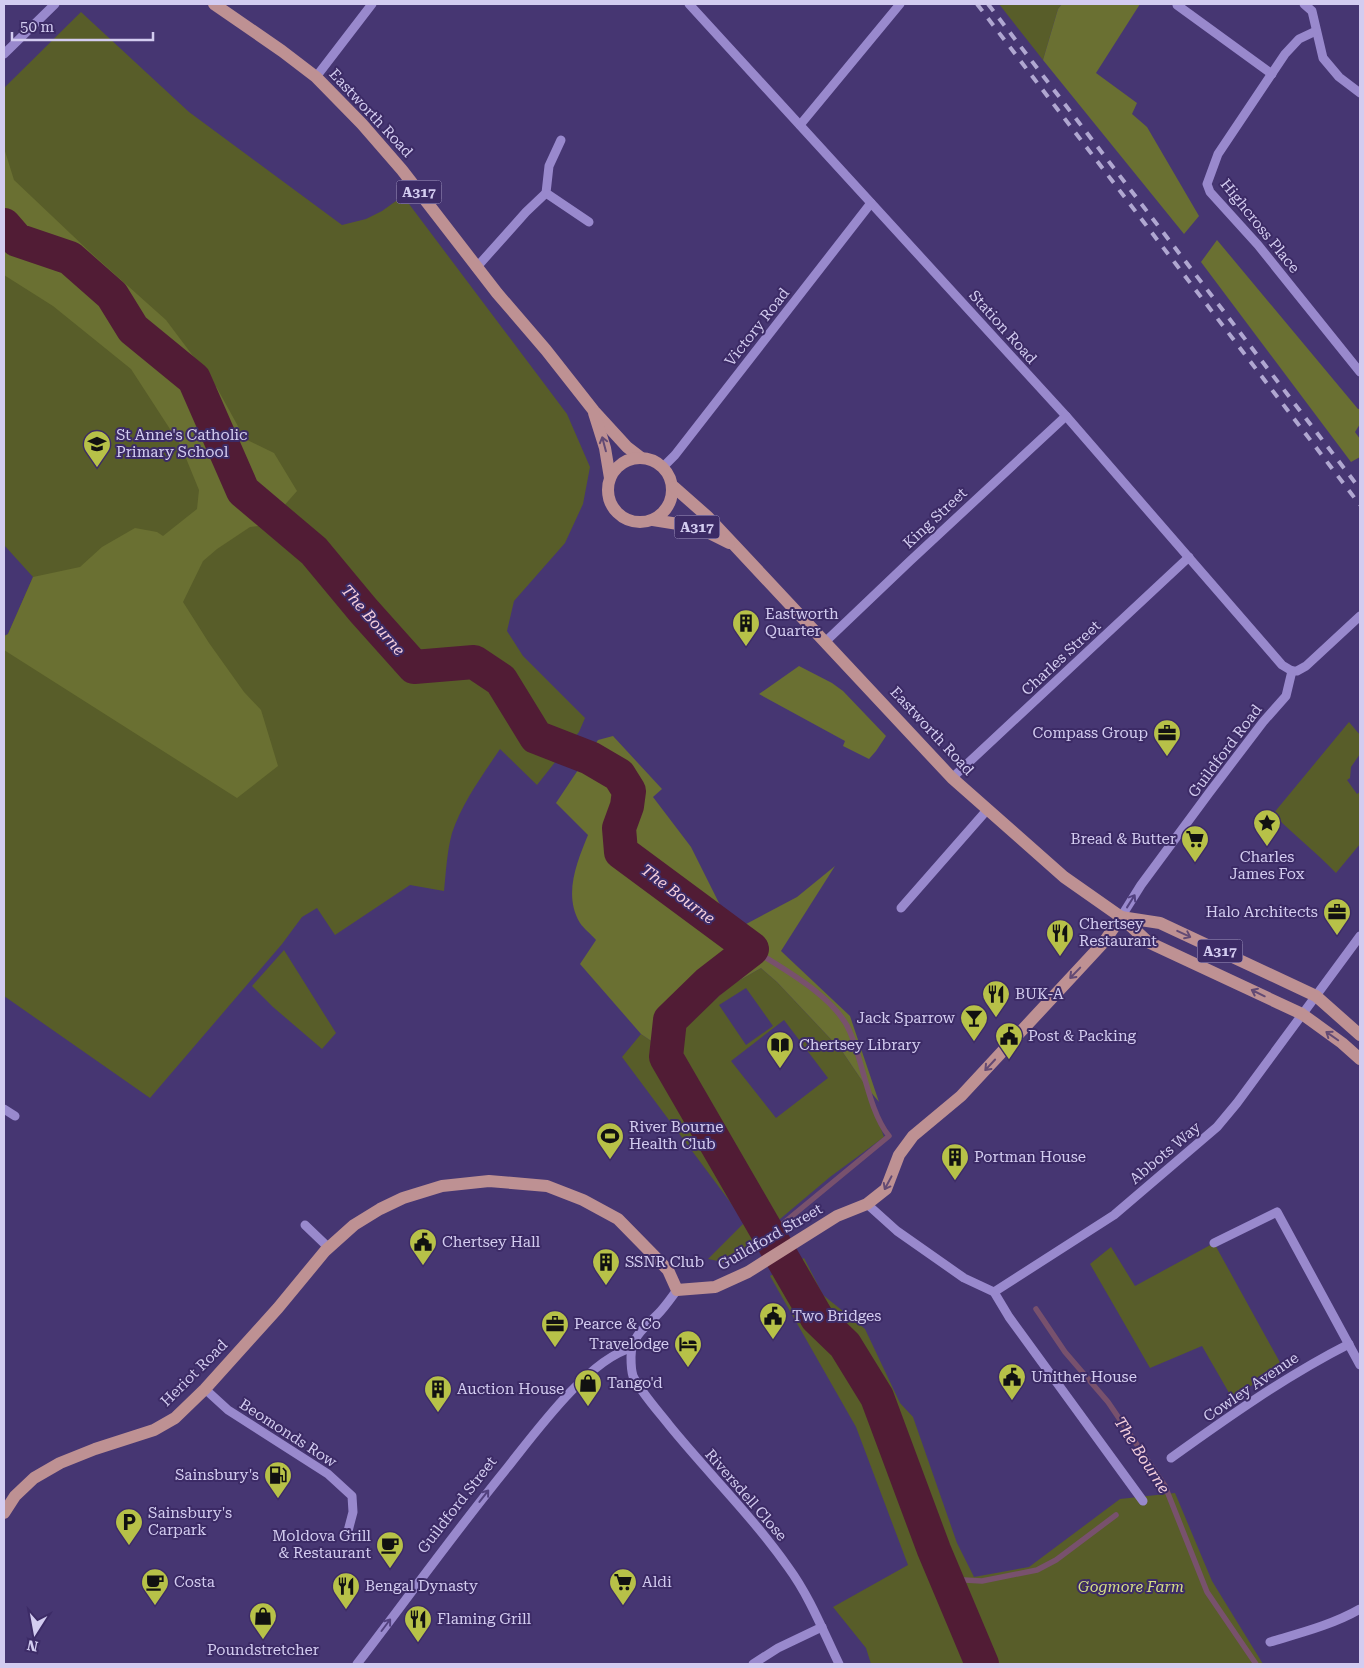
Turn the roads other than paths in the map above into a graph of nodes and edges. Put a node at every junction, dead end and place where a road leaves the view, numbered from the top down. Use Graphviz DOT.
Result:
graph roads {
  1 [pos="55,4"];
  2 [pos="214,4"];
  3 [pos="372,4"];
  4 [pos="689,4"];
  5 [pos="900,4"];
  6 [pos="1304,4"];
  7 [pos="1177,5"];
  8 [pos="1316,31"];
  9 [pos="4,54"];
  10 [pos="1272,74"];
  11 [pos="316,78"];
  12 [pos="1360,93"];
  13 [pos="800,125"];
  14 [pos="561,140"];
  15 [pos="546,193"];
  16 [pos="871,203"];
  17 [pos="589,222"];
  18 [pos="476,268"];
  19 [pos="1360,357"];
  20 [pos="1352,363"];
  21 [pos="1360,372"];
  22 [pos="594,411"];
  23 [pos="1066,416"];
  24 [pos="640,457"];
  25 [pos="663,467"];
  26 [pos="610,478"];
  27 [pos="674,487"];
  28 [pos="653,520"];
  29 [pos="736,547"];
  30 [pos="1189,557"];
  31 [pos="1360,616"];
  32 [pos="825,642"];
  33 [pos="1292,671"];
  34 [pos="952,778"];
  35 [pos="987,810"];
  36 [pos="901,908"];
  37 [pos="1121,917"];
  38 [pos="1360,936"];
  39 [pos="1316,996"];
  40 [pos="1302,1014"];
  41 [pos="1360,1035"];
  42 [pos="1360,1059"];
  43 [pos="4,1109"];
  44 [pos="16,1116"];
  45 [pos="867,1204"];
  46 [pos="304,1224"];
  47 [pos="1214,1243"];
  48 [pos="329,1248"];
  49 [pos="678,1290"];
  50 [pos="994,1292"];
  51 [pos="1349,1344"];
  52 [pos="631,1348"];
  53 [pos="1360,1366"];
  54 [pos="205,1389"];
  55 [pos="1171,1458"];
  56 [pos="1143,1501"];
  57 [pos="4,1513"];
  58 [pos="348,1532"];
  59 [pos="1360,1610"];
  60 [pos="822,1627"];
  61 [pos="1270,1642"];
  62 [pos="357,1664"];
  63 [pos="753,1664"];
  64 [pos="839,1664"];
  1 -- 9 [label="street"];
  2 -- 11 [label="main road, Eastworth Road / A317"];
  3 -- 11 [label="street"];
  4 -- 13 [label="street, Station Road"];
  5 -- 13 [label="street"];
  6 -- 8 [label="street"];
  7 -- 10 [label="street"];
  8 -- 10 [label="street, Highcross Place"];
  8 -- 12 [label="street"];
  10 -- 20 [label="street, Highcross Place"];
  11 -- 18 [label="main road, Eastworth Road / A317"];
  13 -- 16 [label="street, Station Road"];
  14 -- 15 [label="street"];
  15 -- 17 [label="street"];
  15 -- 18 [label="street"];
  16 -- 23 [label="street, Station Road"];
  16 -- 25 [label="street, Victory Road"];
  18 -- 22 [label="main road, Eastworth Road / A317"];
  19 -- 20 [label="street"];
  20 -- 21 [label="street, Highcross Place"];
  22 -- 24 [label="main road, Eastworth Road / A317"];
  26 -- 22 [label="main road, Eastworth Road / A317, one-way"];
  23 -- 30 [label="street, Station Road"];
  23 -- 32 [label="street, King Street"];
  24 -- 25 [label="main road, A317"];
  24 -- 26 [label="main road"];
  25 -- 27 [label="main road, A317"];
  26 -- 28 [label="main road, A317"];
  27 -- 28 [label="main road, A317"];
  27 -- 29 [label="main road, Eastworth Road / A317"];
  28 -- 29 [label="main road, Eastworth Road / A317"];
  29 -- 32 [label="main road, Eastworth Road / A317"];
  30 -- 33 [label="street, Station Road"];
  30 -- 34 [label="street, Charles Street"];
  31 -- 33 [label="street"];
  32 -- 34 [label="main road, Eastworth Road / A317"];
  37 -- 33 [label="street, Guildford Road, one-way"];
  34 -- 35 [label="main road, Eastworth Road / A317"];
  35 -- 36 [label="street"];
  35 -- 37 [label="main road, Eastworth Road / A317"];
  37 -- 39 [label="main road, A317, one-way"];
  40 -- 37 [label="main road, A317, one-way"];
  37 -- 45 [label="main road, Guildford Street, one-way"];
  38 -- 39 [label="street, Abbots Way"];
  39 -- 40 [label="street, Abbots Way"];
  39 -- 41 [label="main road, A317"];
  42 -- 40 [label="main road, A317, one-way"];
  40 -- 50 [label="street, Abbots Way"];
  43 -- 44 [label="street"];
  45 -- 49 [label="main road, Guildford Street"];
  45 -- 50 [label="street"];
  46 -- 48 [label="street"];
  47 -- 51 [label="street"];
  48 -- 49 [label="main road, Heriot Road"];
  48 -- 54 [label="main road, Heriot Road"];
  49 -- 52 [label="street"];
  50 -- 56 [label="street"];
  51 -- 53 [label="street"];
  51 -- 55 [label="street, Cowley Avenue"];
  52 -- 60 [label="street, Riversdell Close"];
  62 -- 52 [label="street, Guildford Street, one-way"];
  54 -- 57 [label="main road, Heriot Road"];
  54 -- 58 [label="street, Beomonds Row"];
  59 -- 61 [label="street"];
  60 -- 63 [label="street"];
  60 -- 64 [label="street, Riversdell Close"];
}
